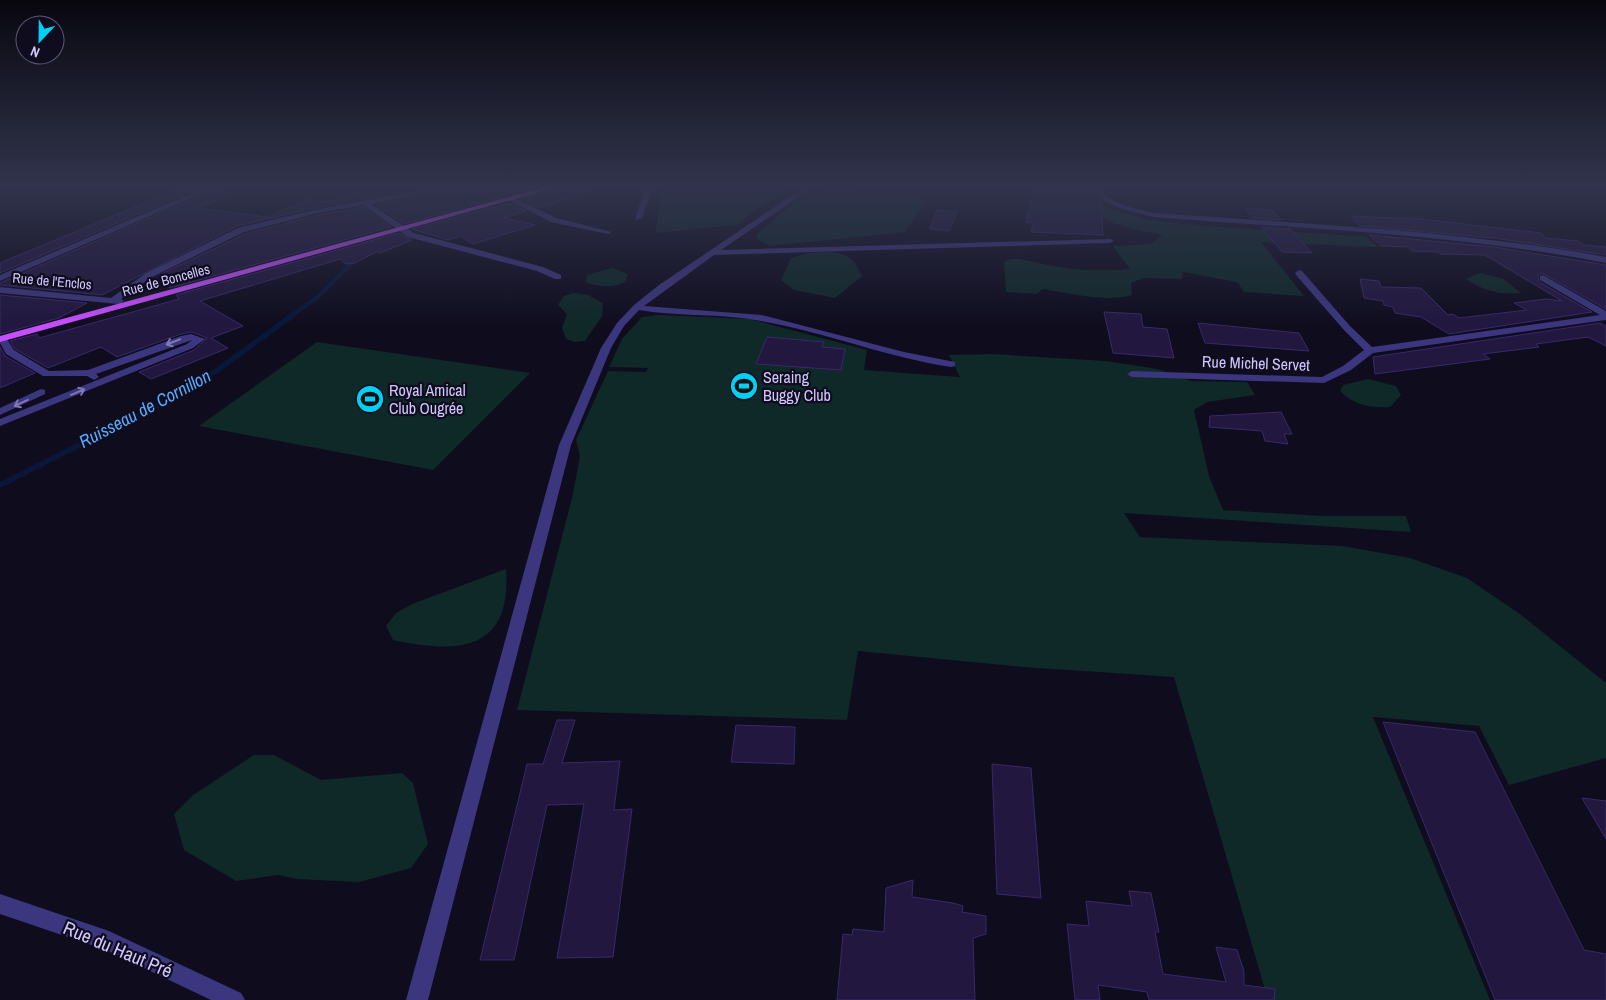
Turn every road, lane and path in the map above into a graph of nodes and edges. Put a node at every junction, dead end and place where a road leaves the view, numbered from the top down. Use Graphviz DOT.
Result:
graph roads {
  1 [pos="104,234"];
  2 [pos="233,234"];
  3 [pos="387,234"];
  4 [pos="409,234"];
  5 [pos="742,234"];
  6 [pos="1392,234"];
  7 [pos="1110,241"];
  8 [pos="713,254"];
  9 [pos="1606,260"];
  10 [pos="1299,272"];
  11 [pos="558,277"];
  12 [pos="0,278"];
  13 [pos="1543,278"];
  14 [pos="0,290"];
  15 [pos="113,300"];
  16 [pos="132,303"];
  17 [pos="637,307"];
  18 [pos="1606,316"];
  19 [pos="1,339"];
  20 [pos="1370,350"];
  21 [pos="951,364"];
  22 [pos="47,374"];
  23 [pos="89,374"];
  24 [pos="1132,374"];
  25 [pos="102,382"];
  26 [pos="41,392"];
  27 [pos="54,400"];
  28 [pos="0,412"];
  29 [pos="0,422"];
  30 [pos="0,904"];
  31 [pos="234,1000"];
  32 [pos="417,1000"];
  1 -- 12 [label="street"];
  2 -- 15 [label="street"];
  3 -- 16 [label="main road, Rue de Boncelles"];
  4 -- 11 [label="street"];
  5 -- 8 [label="street"];
  6 -- 9 [label="street"];
  7 -- 8 [label="street"];
  8 -- 17 [label="street"];
  10 -- 20 [label="street"];
  13 -- 18 [label="street"];
  14 -- 15 [label="street, Rue de l'Enclos"];
  15 -- 16 [label="street, Rue de l'Enclos"];
  16 -- 19 [label="main road, Rue de Boncelles"];
  17 -- 21 [label="street"];
  17 -- 32 [label="street"];
  18 -- 20 [label="street"];
  19 -- 22 [label="street"];
  20 -- 24 [label="street, Rue Michel Servet"];
  22 -- 23 [label="street"];
  22 -- 26 [label="street"];
  23 -- 25 [label="street"];
  25 -- 23 [label="street, one-way"];
  27 -- 25 [label="street, one-way"];
  26 -- 27 [label="street"];
  26 -- 28 [label="street, one-way"];
  27 -- 29 [label="street"];
  30 -- 31 [label="street, Rue du Haut Pré"];
}
